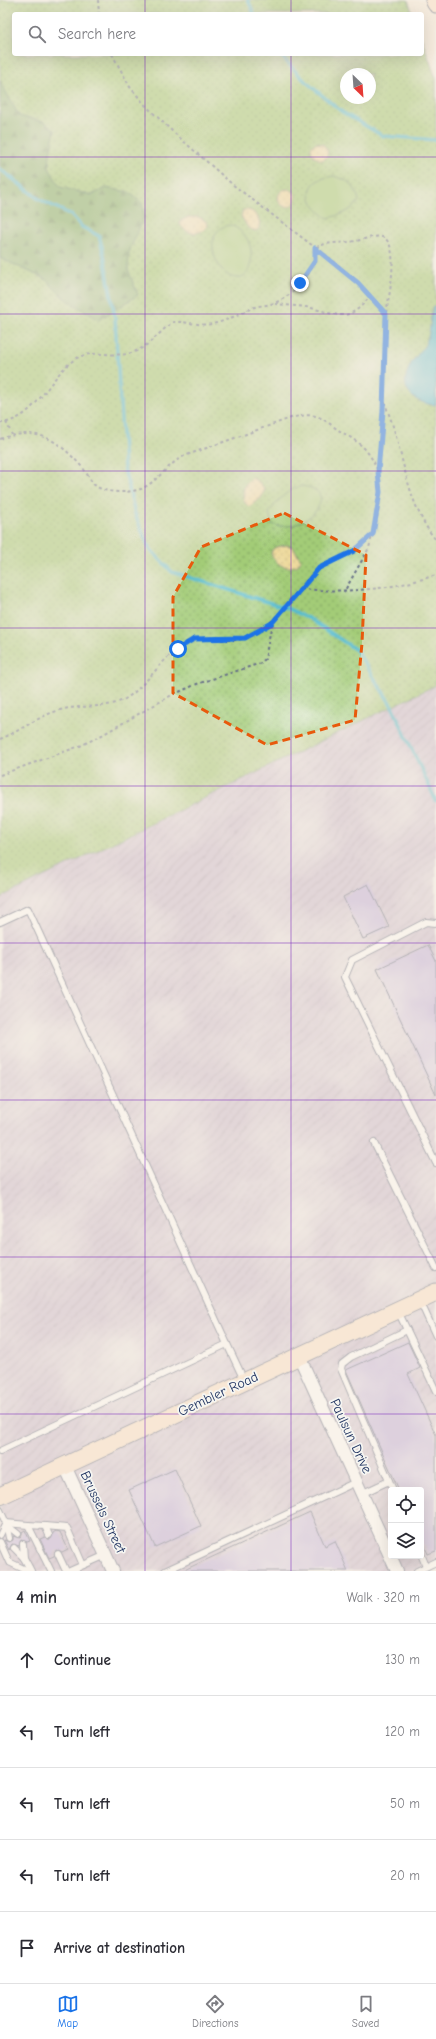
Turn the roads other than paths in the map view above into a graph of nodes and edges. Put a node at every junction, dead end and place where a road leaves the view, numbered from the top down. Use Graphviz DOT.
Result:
graph roads {
  1 [pos="434,0"];
  2 [pos="436,4"];
  3 [pos="0,922"];
  4 [pos="436,923"];
  5 [pos="374,1143"];
  6 [pos="436,1163"];
  7 [pos="436,1268"];
  8 [pos="436,1292"];
  9 [pos="420,1300"];
  10 [pos="398,1310"];
  11 [pos="407,1330"];
  12 [pos="436,1336"];
  13 [pos="227,1344"];
  14 [pos="299,1356"];
  15 [pos="245,1381"];
  16 [pos="436,1391"];
  17 [pos="0,1451"];
  18 [pos="65,1466"];
  19 [pos="389,1481"];
  20 [pos="356,1482"];
  21 [pos="392,1487"];
  22 [pos="361,1494"];
  23 [pos="0,1496"];
  24 [pos="0,1510"];
  25 [pos="7,1525"];
  26 [pos="28,1525"];
  27 [pos="45,1526"];
  28 [pos="18,1534"];
  29 [pos="49,1534"];
  30 [pos="0,1535"];
  31 [pos="9,1538"];
  32 [pos="0,1542"];
  33 [pos="23,1544"];
  34 [pos="14,1548"];
  35 [pos="58,1554"];
  36 [pos="106,1555"];
  37 [pos="24,1558"];
  38 [pos="423,1559"];
  39 [pos="436,1562"];
  40 [pos="84,1565"];
  41 [pos="426,1566"];
  42 [pos="29,1571"];
  43 [pos="51,1571"];
  44 [pos="66,1571"];
  45 [pos="70,1571"];
  46 [pos="113,1571"];
  47 [pos="165,1571"];
  48 [pos="397,1571"];
  49 [pos="417,1571"];
  1 -- 2 [label="main road"];
  3 -- 13 [label="lane"];
  4 -- 6 [label="lane"];
  5 -- 7 [label="lane"];
  8 -- 9 [label="main road, Gembler Road"];
  9 -- 10 [label="main road, Gembler Road"];
  9 -- 12 [label="lane"];
  10 -- 11 [label="lane"];
  10 -- 14 [label="main road, Gembler Road"];
  11 -- 16 [label="lane"];
  11 -- 19 [label="lane"];
  13 -- 15 [label="lane"];
  13 -- 17 [label="lane"];
  14 -- 15 [label="main road, Gembler Road"];
  14 -- 20 [label="street, Paulsun Drive"];
  15 -- 18 [label="main road, Gembler Road"];
  18 -- 23 [label="main road, Gembler Road"];
  18 -- 36 [label="street, Brussels Street"];
  19 -- 21 [label="lane"];
  19 -- 22 [label="lane"];
  20 -- 22 [label="street, Paulsun Drive"];
  20 -- 47 [label="lane"];
  22 -- 48 [label="street, Paulsun Drive"];
  24 -- 25 [label="lane"];
  25 -- 26 [label="lane"];
  25 -- 28 [label="lane"];
  25 -- 30 [label="lane"];
  25 -- 31 [label="lane"];
  26 -- 27 [label="lane"];
  26 -- 43 [label="lane"];
  27 -- 29 [label="lane"];
  27 -- 40 [label="lane"];
  32 -- 42 [label="lane"];
  33 -- 37 [label="lane"];
  34 -- 37 [label="lane"];
  35 -- 44 [label="lane"];
  36 -- 40 [label="lane"];
  36 -- 46 [label="street, Brussels Street"];
  37 -- 42 [label="lane"];
  38 -- 41 [label="lane"];
  39 -- 41 [label="lane"];
  40 -- 45 [label="lane"];
  41 -- 49 [label="lane"];
}
